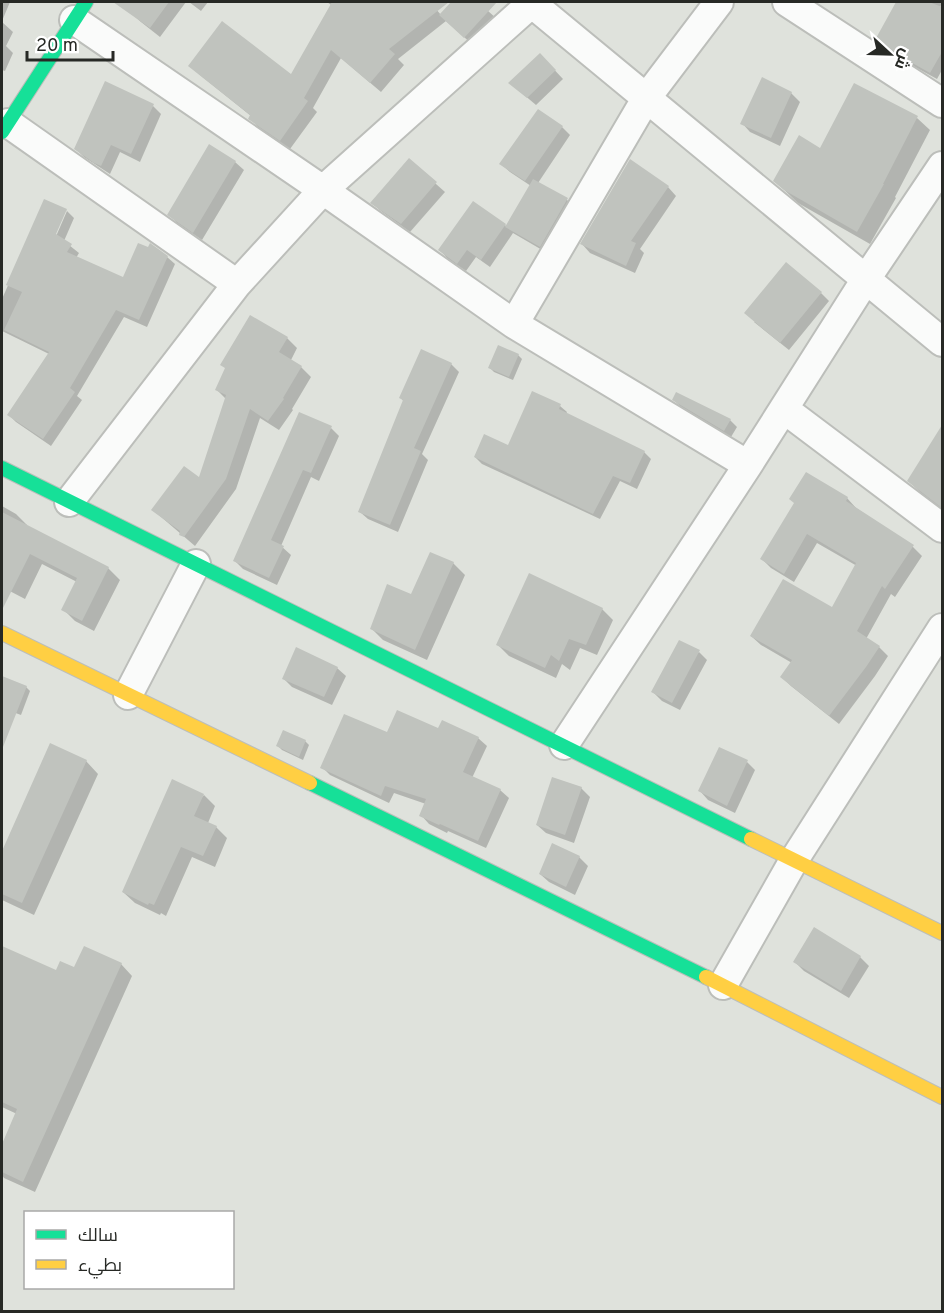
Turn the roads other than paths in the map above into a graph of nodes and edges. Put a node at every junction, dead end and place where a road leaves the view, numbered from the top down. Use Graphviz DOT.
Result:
graph roads {
  1 [pos="532,2"];
  2 [pos="719,2"];
  3 [pos="787,2"];
  4 [pos="80,11"];
  5 [pos="647,97"];
  6 [pos="942,103"];
  7 [pos="5,128"];
  8 [pos="942,166"];
  9 [pos="323,190"];
  10 [pos="866,279"];
  11 [pos="237,284"];
  12 [pos="514,324"];
  13 [pos="942,342"];
  14 [pos="784,410"];
  15 [pos="748,465"];
  16 [pos="2,468"];
  17 [pos="69,502"];
  18 [pos="942,528"];
  19 [pos="196,564"];
  20 [pos="942,628"];
  21 [pos="2,633"];
  22 [pos="128,695"];
  23 [pos="564,746"];
  24 [pos="794,860"];
  25 [pos="942,933"];
  26 [pos="723,985"];
  27 [pos="942,1097"];
  1 -- 5 [label="street"];
  1 -- 9 [label="street"];
  2 -- 5 [label="street"];
  3 -- 6 [label="street"];
  4 -- 7 [label="street"];
  4 -- 9 [label="street"];
  5 -- 10 [label="street"];
  5 -- 12 [label="street"];
  7 -- 11 [label="street"];
  8 -- 10 [label="street"];
  9 -- 11 [label="street"];
  9 -- 12 [label="street"];
  10 -- 13 [label="street"];
  10 -- 14 [label="street"];
  11 -- 17 [label="street"];
  12 -- 15 [label="street"];
  14 -- 15 [label="street"];
  14 -- 18 [label="street"];
  15 -- 23 [label="street"];
  16 -- 17 [label="street"];
  17 -- 19 [label="street"];
  19 -- 22 [label="street"];
  19 -- 23 [label="street"];
  20 -- 24 [label="street"];
  21 -- 22 [label="street"];
  22 -- 26 [label="street"];
  23 -- 24 [label="street"];
  24 -- 25 [label="street"];
  24 -- 26 [label="street"];
  26 -- 27 [label="street"];
}
